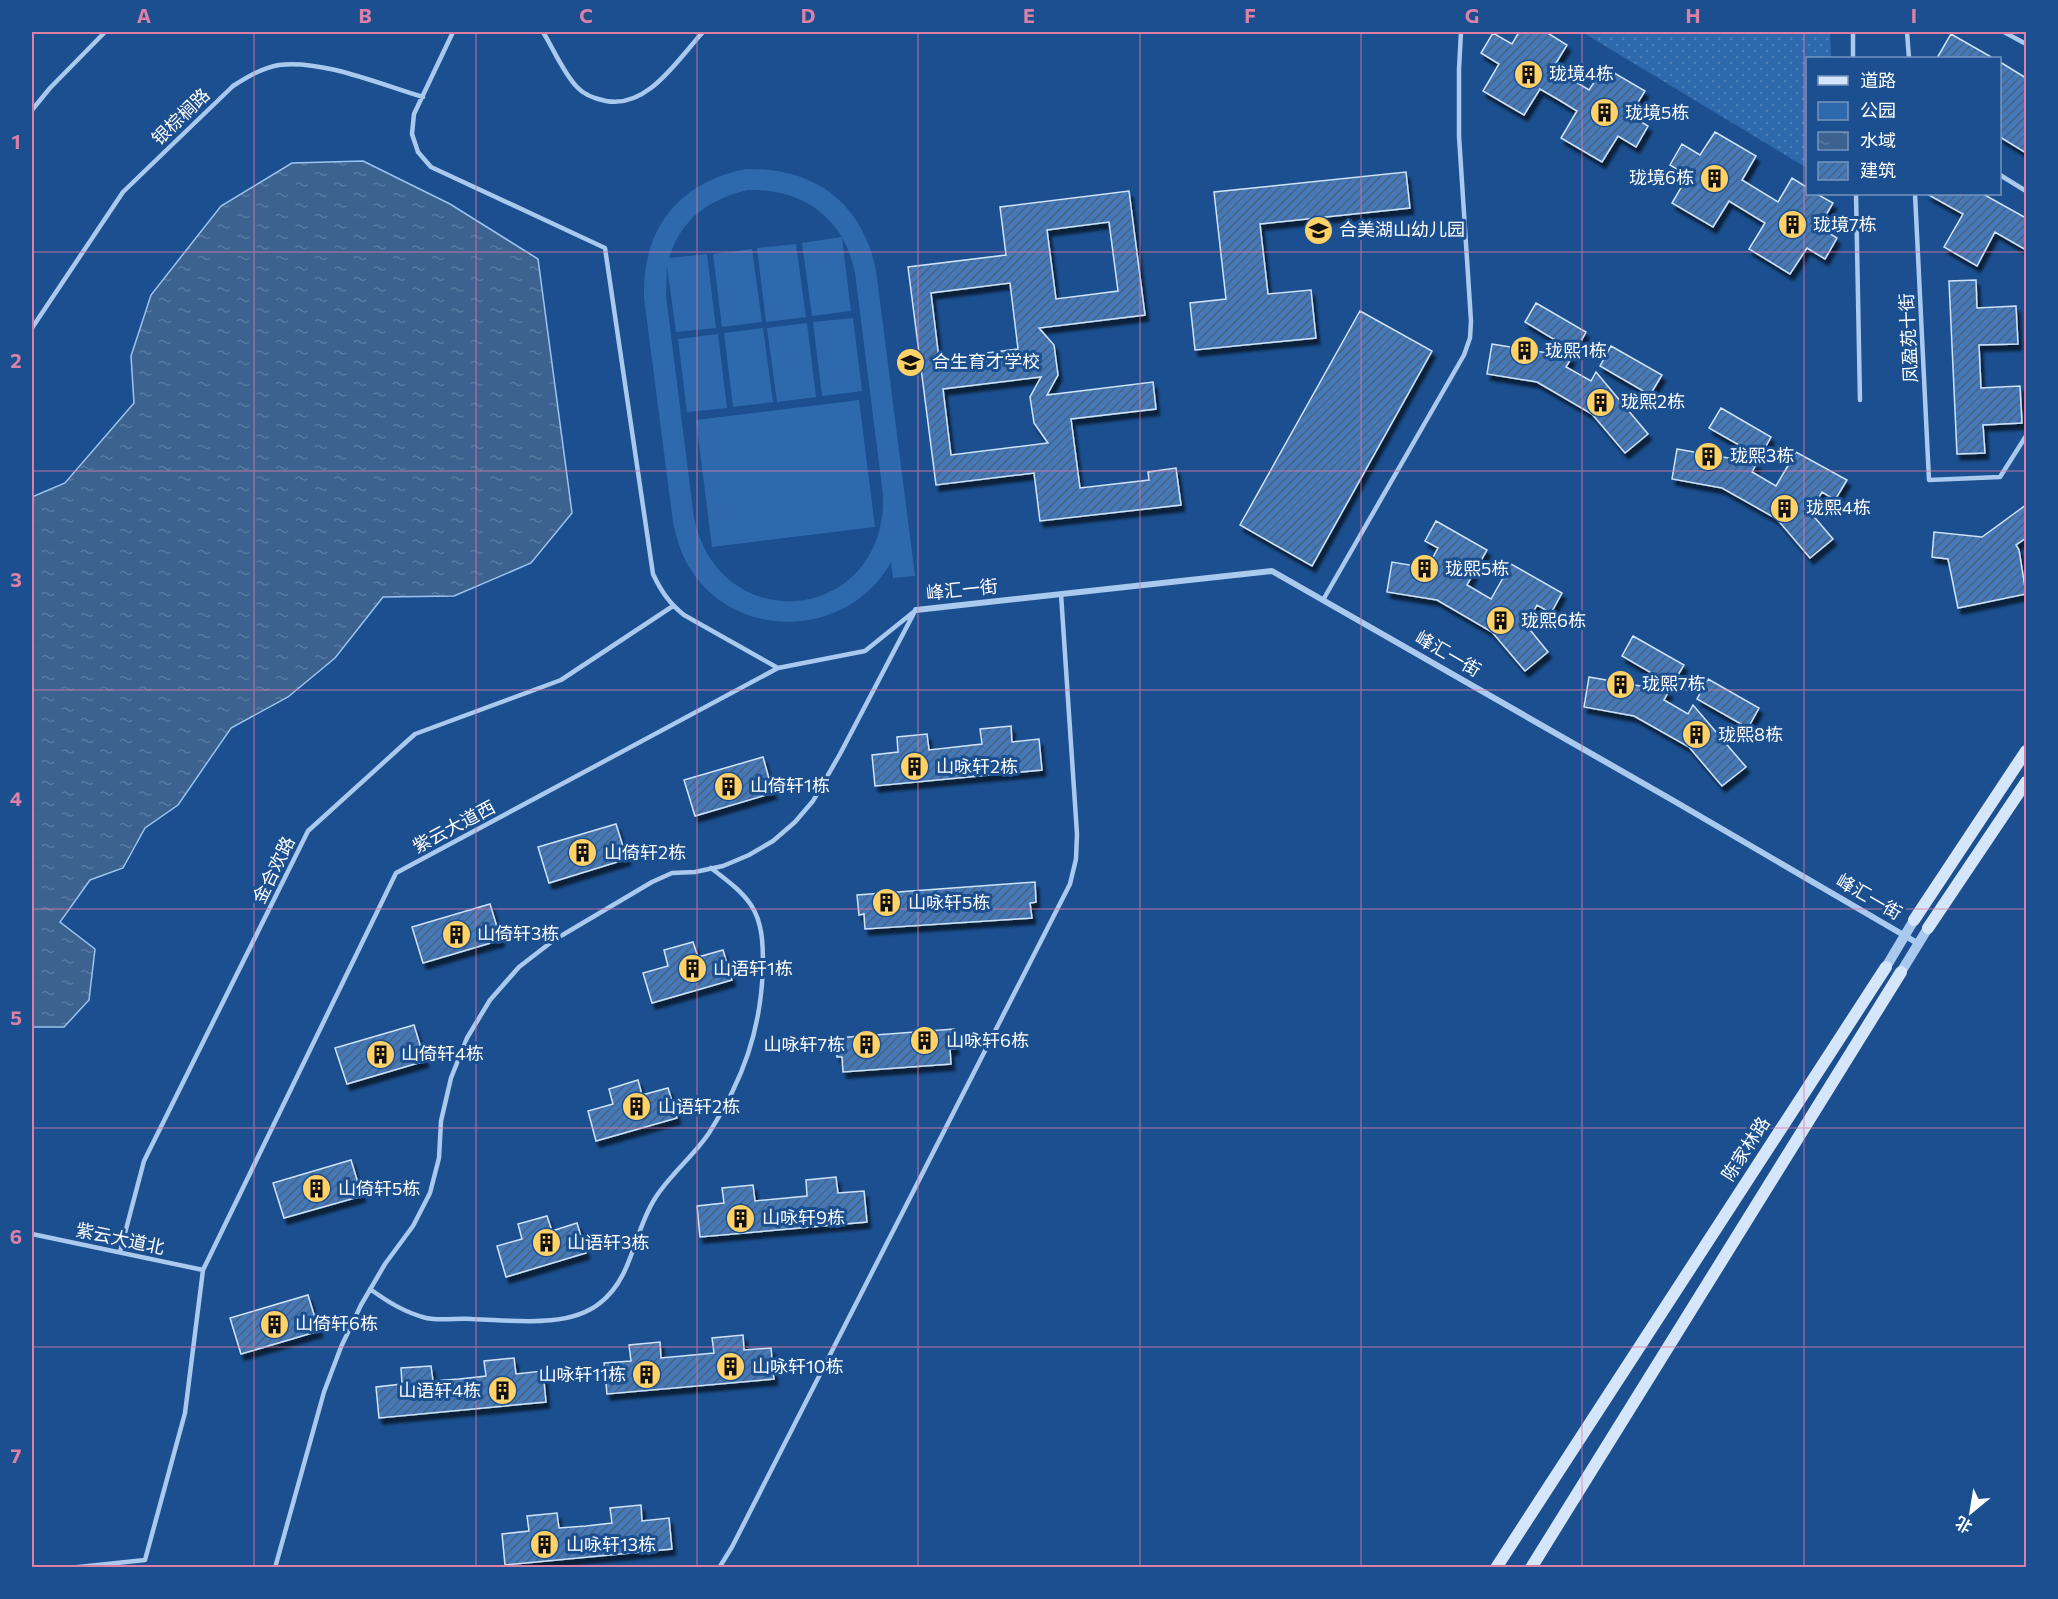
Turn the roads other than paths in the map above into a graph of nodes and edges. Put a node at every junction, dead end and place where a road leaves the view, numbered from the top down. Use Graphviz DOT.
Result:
graph roads {
  1 [pos="105,32"];
  2 [pos="453,32"];
  3 [pos="543,32"];
  4 [pos="703,32"];
  5 [pos="1461,32"];
  6 [pos="1853,32"];
  7 [pos="1907,32"];
  8 [pos="2004,32"];
  9 [pos="2026,44"];
  10 [pos="1853,57"];
  11 [pos="1908,57"];
  12 [pos="423,97"];
  13 [pos="32,110"];
  14 [pos="2001,176"];
  15 [pos="2026,191"];
  16 [pos="1856,195"];
  17 [pos="1915,195"];
  18 [pos="32,328"];
  19 [pos="1860,400"];
  20 [pos="2026,436"];
  21 [pos="1061,594"];
  22 [pos="1323,600"];
  23 [pos="673,606"];
  24 [pos="916,610"];
  25 [pos="778,669"];
  26 [pos="2026,751"];
  27 [pos="2026,782"];
  28 [pos="711,868"];
  29 [pos="1914,920"];
  30 [pos="1928,928"];
  31 [pos="1905,936"];
  32 [pos="1919,944"];
  33 [pos="1886,967"];
  34 [pos="1901,972"];
  35 [pos="32,1234"];
  36 [pos="120,1252"];
  37 [pos="203,1270"];
  38 [pos="370,1289"];
  39 [pos="69,1568"];
  40 [pos="275,1568"];
  41 [pos="719,1568"];
  42 [pos="1496,1568"];
  43 [pos="1531,1568"];
  1 -- 13 [label="lane"];
  2 -- 12 [label="lane"];
  3 -- 4 [label="lane"];
  5 -- 22 [label="lane"];
  6 -- 10 [label="lane"];
  7 -- 11 [label="lane"];
  8 -- 9 [label="lane"];
  12 -- 18 [label="lane, 银棕榈路"];
  12 -- 23 [label="lane"];
  14 -- 15 [label="lane"];
  16 -- 19 [label="lane"];
  17 -- 20 [label="lane, 凤盈苑十街"];
  21 -- 22 [label="street, 峰汇一街"];
  21 -- 24 [label="street, 峰汇一街"];
  21 -- 41 [label="lane"];
  22 -- 31 [label="street, 峰汇一街"];
  23 -- 25 [label="lane"];
  23 -- 36 [label="lane, 金合欢路"];
  24 -- 25 [label="lane, 紫云大道西"];
  24 -- 28 [label="lane"];
  25 -- 37 [label="lane, 紫云大道西"];
  26 -- 29 [label="main road, 陈家林路"];
  27 -- 30 [label="main road, 陈家林路"];
  28 -- 38 [label="lane"];
  28 -- 38 [label="lane"];
  29 -- 31 [label="street, 陈家林路"];
  30 -- 32 [label="street, 陈家林路"];
  31 -- 32 [label="street, 峰汇一街"];
  31 -- 33 [label="street, 陈家林路"];
  32 -- 34 [label="street, 陈家林路"];
  33 -- 42 [label="main road, 陈家林路"];
  34 -- 43 [label="main road, 陈家林路"];
  35 -- 36 [label="lane, 紫云大道北"];
  36 -- 37 [label="lane, 紫云大道北"];
  37 -- 39 [label="lane, 紫云大道西"];
  38 -- 40 [label="lane"];
}
